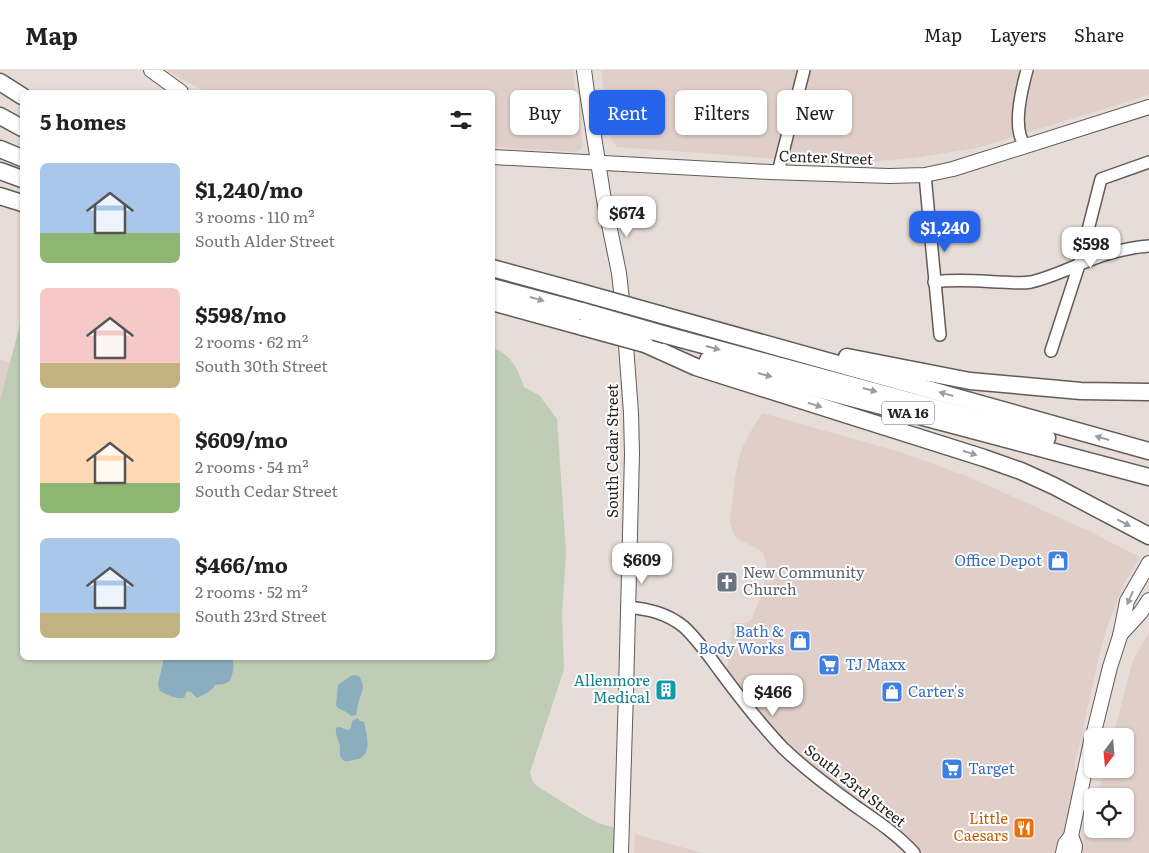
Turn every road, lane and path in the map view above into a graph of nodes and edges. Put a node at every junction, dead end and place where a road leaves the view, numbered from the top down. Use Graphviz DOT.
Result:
graph roads {
  1 [pos="151,70"];
  2 [pos="584,70"];
  3 [pos="804,70"];
  4 [pos="1027,70"];
  5 [pos="0,82"];
  6 [pos="178,90"];
  7 [pos="20,95"];
  8 [pos="1149,107"];
  9 [pos="0,116"];
  10 [pos="20,127"];
  11 [pos="0,137"];
  12 [pos="20,145"];
  13 [pos="1025,146"];
  14 [pos="0,149"];
  15 [pos="20,157"];
  16 [pos="495,157"];
  17 [pos="0,159"];
  18 [pos="1149,162"];
  19 [pos="598,163"];
  20 [pos="20,165"];
  21 [pos="0,172"];
  22 [pos="778,172"];
  23 [pos="924,175"];
  24 [pos="20,178"];
  25 [pos="0,196"];
  26 [pos="20,202"];
  27 [pos="0,208"];
  28 [pos="20,212"];
  29 [pos="1149,246"];
  30 [pos="1079,265"];
  31 [pos="495,269"];
  32 [pos="934,282"];
  33 [pos="495,288"];
  34 [pos="495,303"];
  35 [pos="582,319"];
  36 [pos="940,335"];
  37 [pos="668,347"];
  38 [pos="781,348"];
  39 [pos="1051,351"];
  40 [pos="1149,392"];
  41 [pos="1149,451"];
  42 [pos="1149,466"];
  43 [pos="1149,477"];
  44 [pos="1149,536"];
  45 [pos="1149,563"];
  46 [pos="1149,600"];
  47 [pos="627,608"];
  48 [pos="1120,636"];
  49 [pos="1095,728"];
  50 [pos="1084,777"];
  51 [pos="1071,836"];
  52 [pos="621,853"];
  53 [pos="914,853"];
  54 [pos="1063,853"];
  55 [pos="1074,853"];
  1 -- 6 [label="main road"];
  2 -- 19 [label="main road, South Cedar Street"];
  3 -- 22 [label="street"];
  4 -- 13 [label="street"];
  5 -- 7 [label="highway"];
  8 -- 13 [label="main road, Center Street"];
  9 -- 10 [label="highway"];
  11 -- 12 [label="highway"];
  13 -- 23 [label="main road, Center Street"];
  14 -- 15 [label="highway"];
  16 -- 19 [label="main road, Center Street"];
  17 -- 20 [label="highway"];
  18 -- 30 [label="street"];
  19 -- 22 [label="main road, Center Street"];
  19 -- 47 [label="main road, South Cedar Street"];
  21 -- 24 [label="highway"];
  22 -- 23 [label="main road, Center Street"];
  23 -- 32 [label="street"];
  25 -- 26 [label="highway"];
  27 -- 28 [label="highway"];
  29 -- 30 [label="street"];
  30 -- 32 [label="street"];
  30 -- 39 [label="street"];
  31 -- 38 [label="highway, WA 16, bridge"];
  32 -- 36 [label="street"];
  33 -- 35 [label="highway, one-way"];
  34 -- 35 [label="highway"];
  35 -- 37 [label="highway, bridge"];
  35 -- 37 [label="highway, bridge"];
  37 -- 42 [label="highway, one-way"];
  37 -- 43 [label="highway, WA 16, one-way"];
  37 -- 44 [label="highway, one-way"];
  38 -- 40 [label="highway"];
  41 -- 38 [label="highway, WA 16, one-way"];
  45 -- 48 [label="main road, one-way"];
  46 -- 48 [label="main road"];
  47 -- 52 [label="main road, South Cedar Street"];
  47 -- 53 [label="street, South 23rd Street"];
  48 -- 49 [label="main road"];
  50 -- 51 [label="main road"];
  51 -- 54 [label="main road"];
  51 -- 55 [label="main road"];
}
